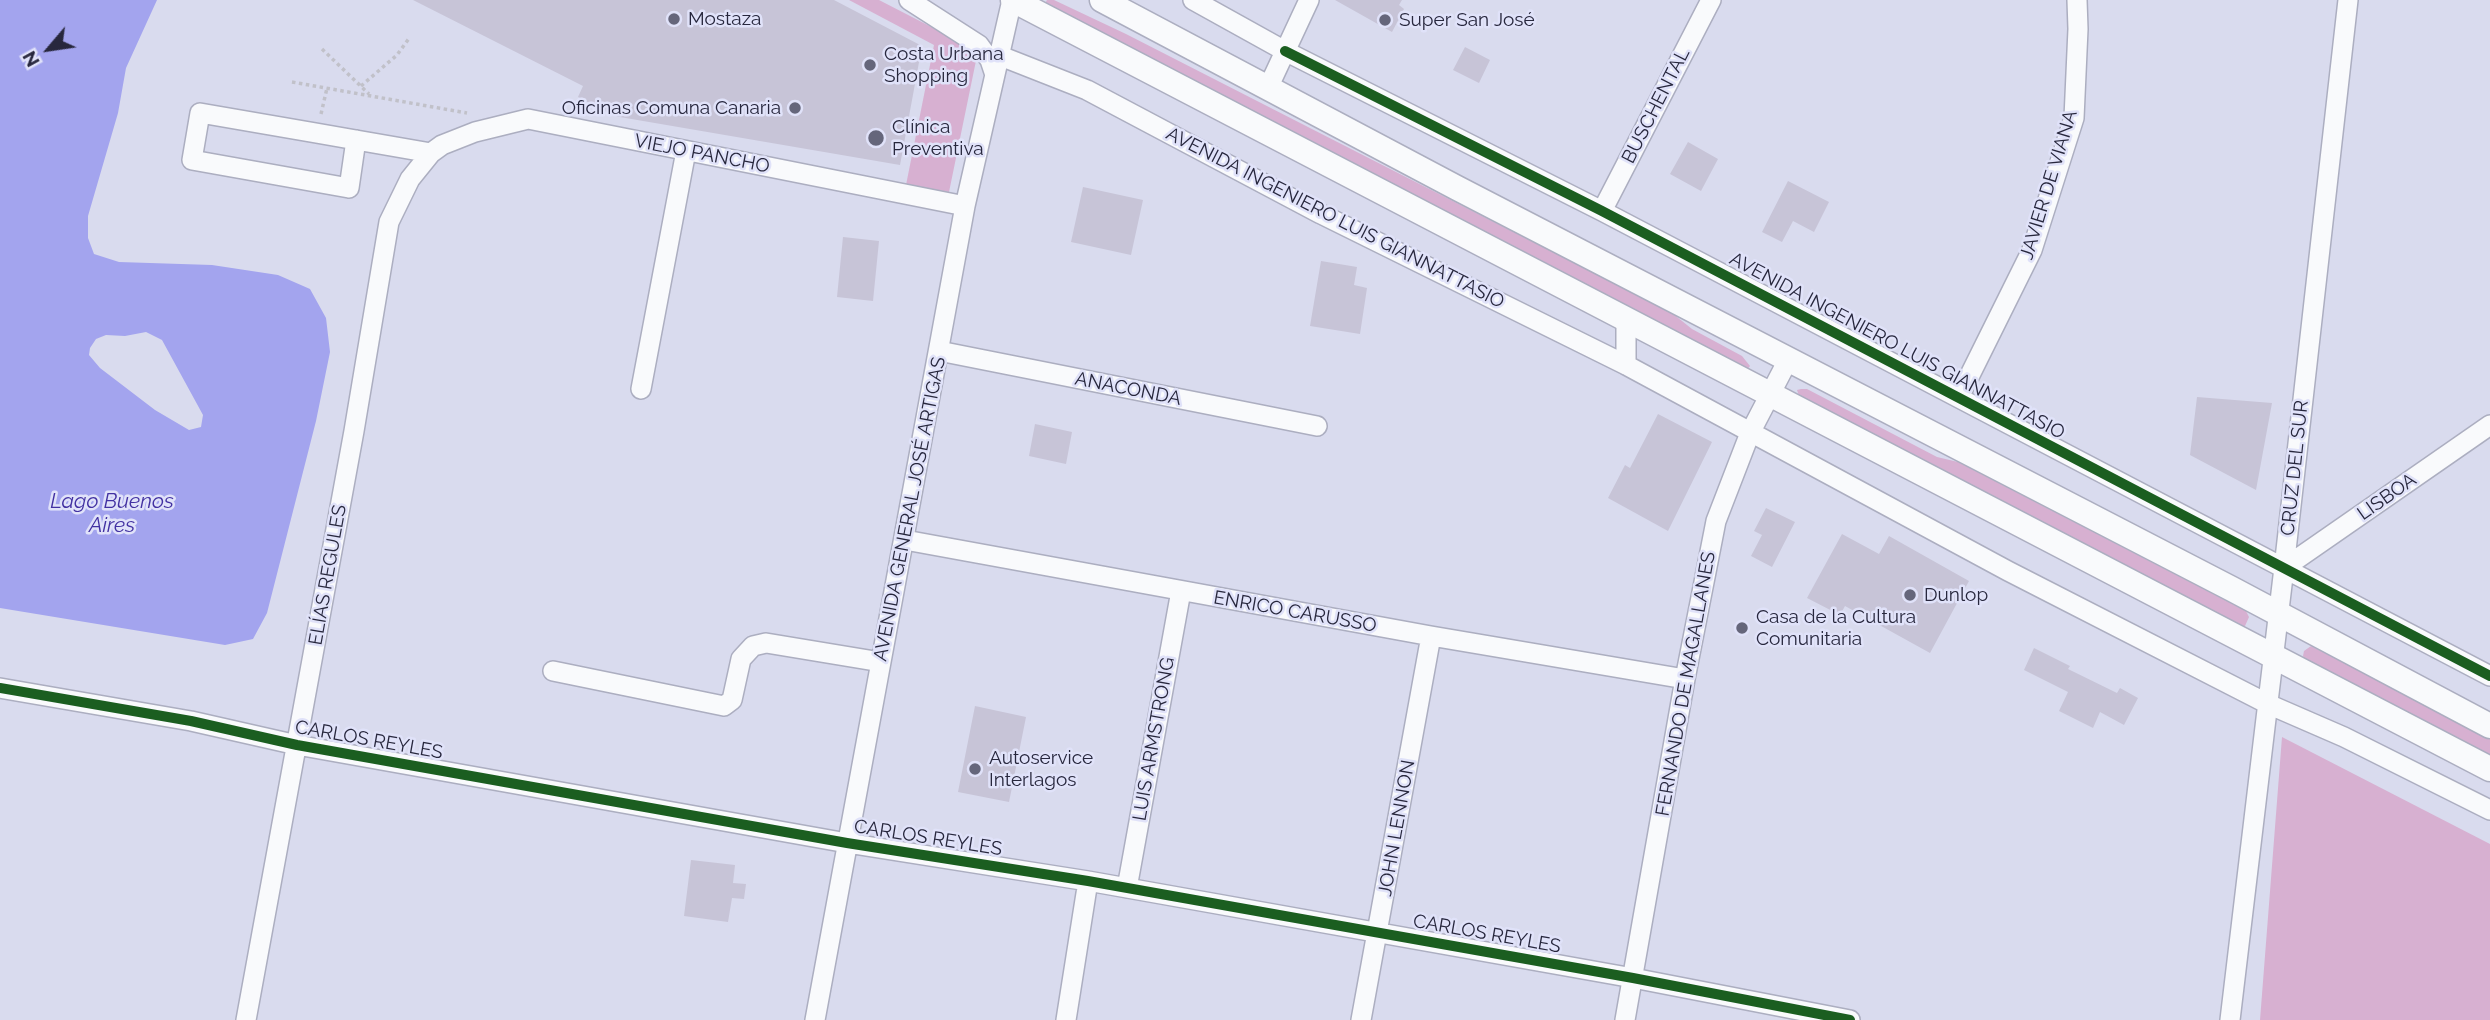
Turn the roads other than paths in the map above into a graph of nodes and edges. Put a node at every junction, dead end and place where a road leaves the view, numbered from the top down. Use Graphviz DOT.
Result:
graph roads {
  1 [pos="909,0"];
  2 [pos="1013,0"];
  3 [pos="1102,0"];
  4 [pos="1193,0"];
  5 [pos="1309,0"];
  6 [pos="1711,0"];
  7 [pos="2077,0"];
  8 [pos="2348,0"];
  9 [pos="1285,51"];
  10 [pos="996,63"];
  11 [pos="1268,88"];
  12 [pos="356,140"];
  13 [pos="437,149"];
  14 [pos="686,151"];
  15 [pos="965,206"];
  16 [pos="1602,211"];
  17 [pos="1626,318"];
  18 [pos="939,351"];
  19 [pos="1788,360"];
  20 [pos="1626,365"];
  21 [pos="641,389"];
  22 [pos="1770,394"];
  23 [pos="1959,397"];
  24 [pos="2490,425"];
  25 [pos="1317,426"];
  26 [pos="1750,432"];
  27 [pos="905,540"];
  28 [pos="2284,568"];
  29 [pos="1181,591"];
  30 [pos="2277,615"];
  31 [pos="1431,636"];
  32 [pos="2273,656"];
  33 [pos="881,662"];
  34 [pos="553,671"];
  35 [pos="2490,676"];
  36 [pos="1685,679"];
  37 [pos="0,688"];
  38 [pos="2268,704"];
  39 [pos="2490,726"];
  40 [pos="297,745"];
  41 [pos="2490,769"];
  42 [pos="2490,810"];
  43 [pos="847,843"];
  44 [pos="1088,881"];
  45 [pos="1127,888"];
  46 [pos="1378,933"];
  47 [pos="1633,978"];
  48 [pos="246,1020"];
  49 [pos="815,1020"];
  50 [pos="1066,1020"];
  51 [pos="1361,1020"];
  52 [pos="1625,1020"];
  53 [pos="1850,1020"];
  54 [pos="2230,1020"];
  1 -- 10 [label="street"];
  2 -- 10 [label="street, AVENIDA GENERAL JOSÉ ARTIGAS"];
  2 -- 17 [label="main road"];
  3 -- 11 [label="main road"];
  4 -- 9 [label="street, AVENIDA INGENIERO LUIS GIANNATTASIO"];
  5 -- 9 [label="street"];
  6 -- 16 [label="street, BUSCHENTAL"];
  7 -- 23 [label="street, JAVIER DE VIANA"];
  8 -- 28 [label="street, CRUZ DEL SUR"];
  9 -- 11 [label="street"];
  9 -- 16 [label="street, AVENIDA INGENIERO LUIS GIANNATTASIO"];
  10 -- 15 [label="street, AVENIDA GENERAL JOSÉ ARTIGAS"];
  10 -- 20 [label="street, AVENIDA INGENIERO LUIS GIANNATTASIO"];
  11 -- 19 [label="main road"];
  12 -- 12 [label="street"];
  12 -- 13 [label="street"];
  13 -- 14 [label="street, VIEJO PANCHO"];
  13 -- 40 [label="street, ELÍAS REGULES"];
  14 -- 15 [label="street, VIEJO PANCHO"];
  14 -- 21 [label="street"];
  15 -- 18 [label="street, AVENIDA GENERAL JOSÉ ARTIGAS"];
  16 -- 23 [label="street, AVENIDA INGENIERO LUIS GIANNATTASIO"];
  17 -- 20 [label="street"];
  17 -- 22 [label="main road"];
  18 -- 25 [label="street, ANACONDA"];
  18 -- 27 [label="street, AVENIDA GENERAL JOSÉ ARTIGAS"];
  19 -- 22 [label="street, FERNANDO DE MAGALLANES"];
  19 -- 30 [label="main road"];
  20 -- 26 [label="street, AVENIDA INGENIERO LUIS GIANNATTASIO"];
  22 -- 26 [label="street, FERNANDO DE MAGALLANES"];
  22 -- 32 [label="main road"];
  23 -- 28 [label="street, AVENIDA INGENIERO LUIS GIANNATTASIO"];
  24 -- 28 [label="street, LISBOA"];
  26 -- 36 [label="street, FERNANDO DE MAGALLANES"];
  26 -- 38 [label="street, AVENIDA INGENIERO LUIS GIANNATTASIO"];
  27 -- 29 [label="street, ENRICO CARUSSO"];
  27 -- 33 [label="street, AVENIDA GENERAL JOSÉ ARTIGAS"];
  28 -- 30 [label="street, CRUZ DEL SUR"];
  28 -- 35 [label="street, AVENIDA INGENIERO LUIS GIANNATTASIO"];
  29 -- 31 [label="street, ENRICO CARUSSO"];
  29 -- 45 [label="street, LUIS ARMSTRONG"];
  30 -- 32 [label="street, CRUZ DEL SUR"];
  30 -- 39 [label="main road"];
  31 -- 36 [label="street, ENRICO CARUSSO"];
  31 -- 46 [label="street, JOHN LENNON"];
  32 -- 38 [label="street, CRUZ DEL SUR"];
  32 -- 41 [label="main road"];
  33 -- 34 [label="street"];
  33 -- 43 [label="street, AVENIDA GENERAL JOSÉ ARTIGAS"];
  36 -- 47 [label="street, FERNANDO DE MAGALLANES"];
  37 -- 40 [label="street, CARLOS REYLES"];
  38 -- 42 [label="street, AVENIDA INGENIERO LUIS GIANNATTASIO"];
  38 -- 54 [label="street, CRUZ DEL SUR"];
  40 -- 43 [label="street, CARLOS REYLES"];
  40 -- 48 [label="street, ELÍAS REGULES"];
  43 -- 44 [label="street, CARLOS REYLES"];
  43 -- 49 [label="street, AVENIDA GENERAL JOSÉ ARTIGAS"];
  44 -- 45 [label="street, CARLOS REYLES"];
  44 -- 50 [label="street"];
  45 -- 46 [label="street, CARLOS REYLES"];
  46 -- 47 [label="street, CARLOS REYLES"];
  46 -- 51 [label="street, JOHN LENNON"];
  47 -- 52 [label="street, FERNANDO DE MAGALLANES"];
  47 -- 53 [label="street, CARLOS REYLES"];
}
